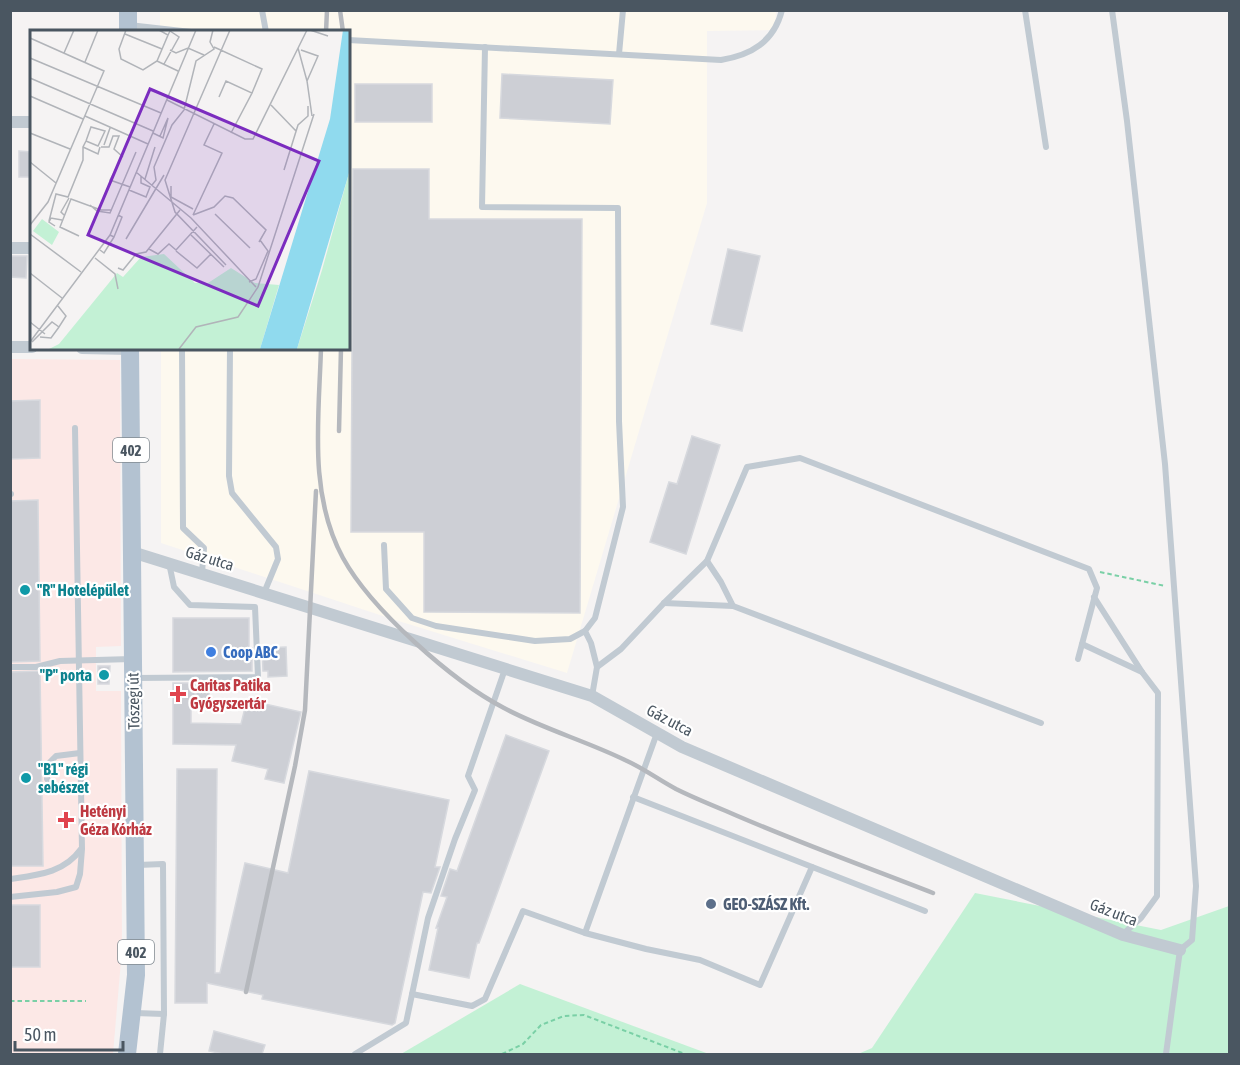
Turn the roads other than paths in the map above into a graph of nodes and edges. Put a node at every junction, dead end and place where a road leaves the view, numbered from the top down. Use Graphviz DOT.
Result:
graph roads {
  1 [pos="262,10"];
  2 [pos="623,10"];
  3 [pos="782,10"];
  4 [pos="1025,10"];
  5 [pos="1112,10"];
  6 [pos="128,22"];
  7 [pos="178,30"];
  8 [pos="266,30"];
  9 [pos="350,40"];
  10 [pos="485,47"];
  11 [pos="619,54"];
  12 [pos="10,122"];
  13 [pos="30,122"];
  14 [pos="1046,147"];
  15 [pos="10,248"];
  16 [pos="30,248"];
  17 [pos="10,347"];
  18 [pos="30,347"];
  19 [pos="130,350"];
  20 [pos="182,350"];
  21 [pos="230,350"];
  22 [pos="75,428"];
  23 [pos="384,545"];
  24 [pos="132,552"];
  25 [pos="707,561"];
  26 [pos="169,562"];
  27 [pos="202,572"];
  28 [pos="264,593"];
  29 [pos="1094,597"];
  30 [pos="664,603"];
  31 [pos="733,606"];
  32 [pos="585,632"];
  33 [pos="1082,644"];
  34 [pos="1078,658"];
  35 [pos="132,659"];
  36 [pos="78,660"];
  37 [pos="10,667"];
  38 [pos="597,668"];
  39 [pos="506,669"];
  40 [pos="1142,672"];
  41 [pos="133,678"];
  42 [pos="592,696"];
  43 [pos="1041,723"];
  44 [pos="657,733"];
  45 [pos="80,753"];
  46 [pos="81,789"];
  47 [pos="633,797"];
  48 [pos="82,849"];
  49 [pos="135,865"];
  50 [pos="812,867"];
  51 [pos="10,879"];
  52 [pos="10,897"];
  53 [pos="925,911"];
  54 [pos="585,933"];
  55 [pos="1123,935"];
  56 [pos="1180,950"];
  57 [pos="412,994"];
  58 [pos="133,1013"];
  59 [pos="164,1014"];
  60 [pos="128,1054"];
  61 [pos="160,1054"];
  62 [pos="355,1054"];
  63 [pos="1166,1054"];
  1 -- 8 [label="lane"];
  2 -- 11 [label="lane"];
  3 -- 11 [label="lane"];
  4 -- 14 [label="lane"];
  5 -- 56 [label="lane"];
  6 -- 7 [label="lane"];
  9 -- 10 [label="lane"];
  10 -- 11 [label="lane"];
  10 -- 32 [label="lane"];
  12 -- 13 [label="street"];
  15 -- 16 [label="street"];
  17 -- 18 [label="street"];
  19 -- 24 [label="main road, Tószegi út / 402"];
  20 -- 27 [label="lane"];
  21 -- 28 [label="lane"];
  22 -- 36 [label="lane"];
  23 -- 32 [label="lane"];
  24 -- 26 [label="street, Gáz utca"];
  24 -- 35 [label="main road, Tószegi út / 402"];
  25 -- 29 [label="lane"];
  25 -- 30 [label="lane"];
  25 -- 31 [label="lane"];
  26 -- 27 [label="street, Gáz utca"];
  26 -- 41 [label="lane"];
  27 -- 28 [label="street, Gáz utca"];
  28 -- 39 [label="street, Gáz utca"];
  29 -- 33 [label="lane"];
  29 -- 40 [label="lane"];
  30 -- 31 [label="lane"];
  30 -- 38 [label="lane"];
  31 -- 43 [label="lane"];
  32 -- 38 [label="lane"];
  33 -- 34 [label="lane"];
  33 -- 40 [label="lane"];
  35 -- 36 [label="lane"];
  35 -- 41 [label="main road, Tószegi út / 402"];
  36 -- 37 [label="lane"];
  36 -- 45 [label="lane"];
  38 -- 42 [label="lane"];
  39 -- 42 [label="street, Gáz utca"];
  39 -- 57 [label="lane"];
  40 -- 55 [label="lane"];
  41 -- 49 [label="main road, Tószegi út / 402"];
  42 -- 44 [label="street, Gáz utca"];
  44 -- 47 [label="lane"];
  44 -- 55 [label="street, Gáz utca"];
  45 -- 46 [label="lane"];
  45 -- 46 [label="lane"];
  46 -- 48 [label="lane"];
  47 -- 50 [label="lane"];
  47 -- 54 [label="lane"];
  48 -- 51 [label="lane"];
  48 -- 52 [label="lane"];
  49 -- 58 [label="main road, Tószegi út / 402"];
  49 -- 59 [label="lane"];
  50 -- 53 [label="lane"];
  50 -- 54 [label="lane"];
  54 -- 57 [label="lane"];
  55 -- 56 [label="street, Gáz utca"];
  56 -- 63 [label="lane"];
  57 -- 62 [label="lane"];
  58 -- 59 [label="lane"];
  58 -- 60 [label="main road, Tószegi út / 402"];
  59 -- 61 [label="lane"];
}
